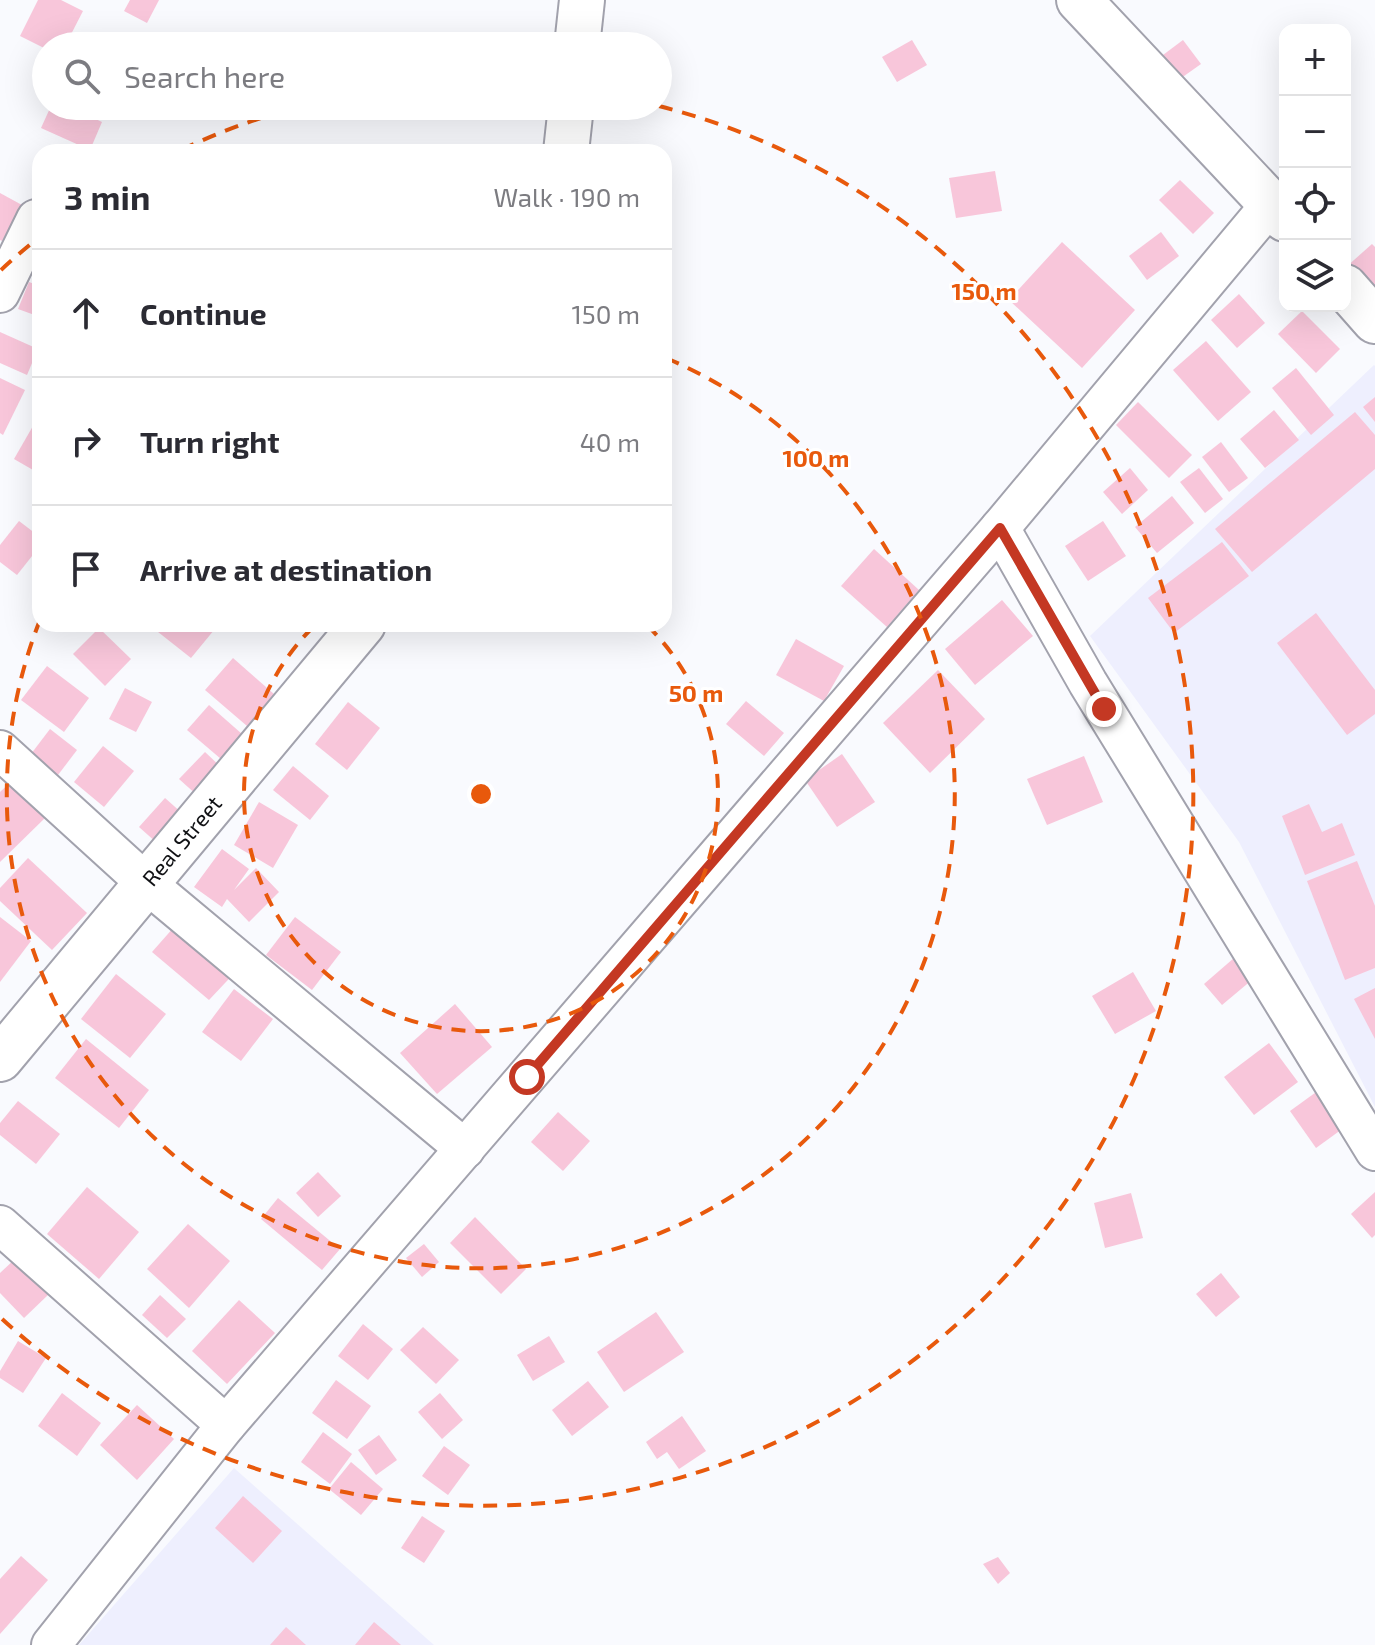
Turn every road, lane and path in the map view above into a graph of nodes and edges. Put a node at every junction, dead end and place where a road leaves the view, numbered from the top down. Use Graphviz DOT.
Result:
graph roads {
  1 [pos="582,0"];
  2 [pos="1079,0"];
  3 [pos="579,32"];
  4 [pos="569,120"];
  5 [pos="567,144"];
  6 [pos="1278,211"];
  7 [pos="32,227"];
  8 [pos="0,293"];
  9 [pos="1351,294"];
  10 [pos="1375,321"];
  11 [pos="1000,528"];
  12 [pos="356,632"];
  13 [pos="0,750"];
  14 [pos="146,883"];
  15 [pos="0,1059"];
  16 [pos="465,1149"];
  17 [pos="1375,1151"];
  18 [pos="0,1225"];
  19 [pos="226,1425"];
  20 [pos="51,1645"];
  1 -- 3 [label="street"];
  2 -- 6 [label="street"];
  4 -- 5 [label="street"];
  6 -- 11 [label="street"];
  7 -- 8 [label="street"];
  9 -- 10 [label="street"];
  11 -- 16 [label="street"];
  11 -- 17 [label="street"];
  12 -- 14 [label="street, Real Street"];
  13 -- 14 [label="street"];
  14 -- 15 [label="street, Real Street"];
  14 -- 16 [label="street"];
  16 -- 19 [label="street"];
  18 -- 19 [label="street"];
  19 -- 20 [label="street"];
}
